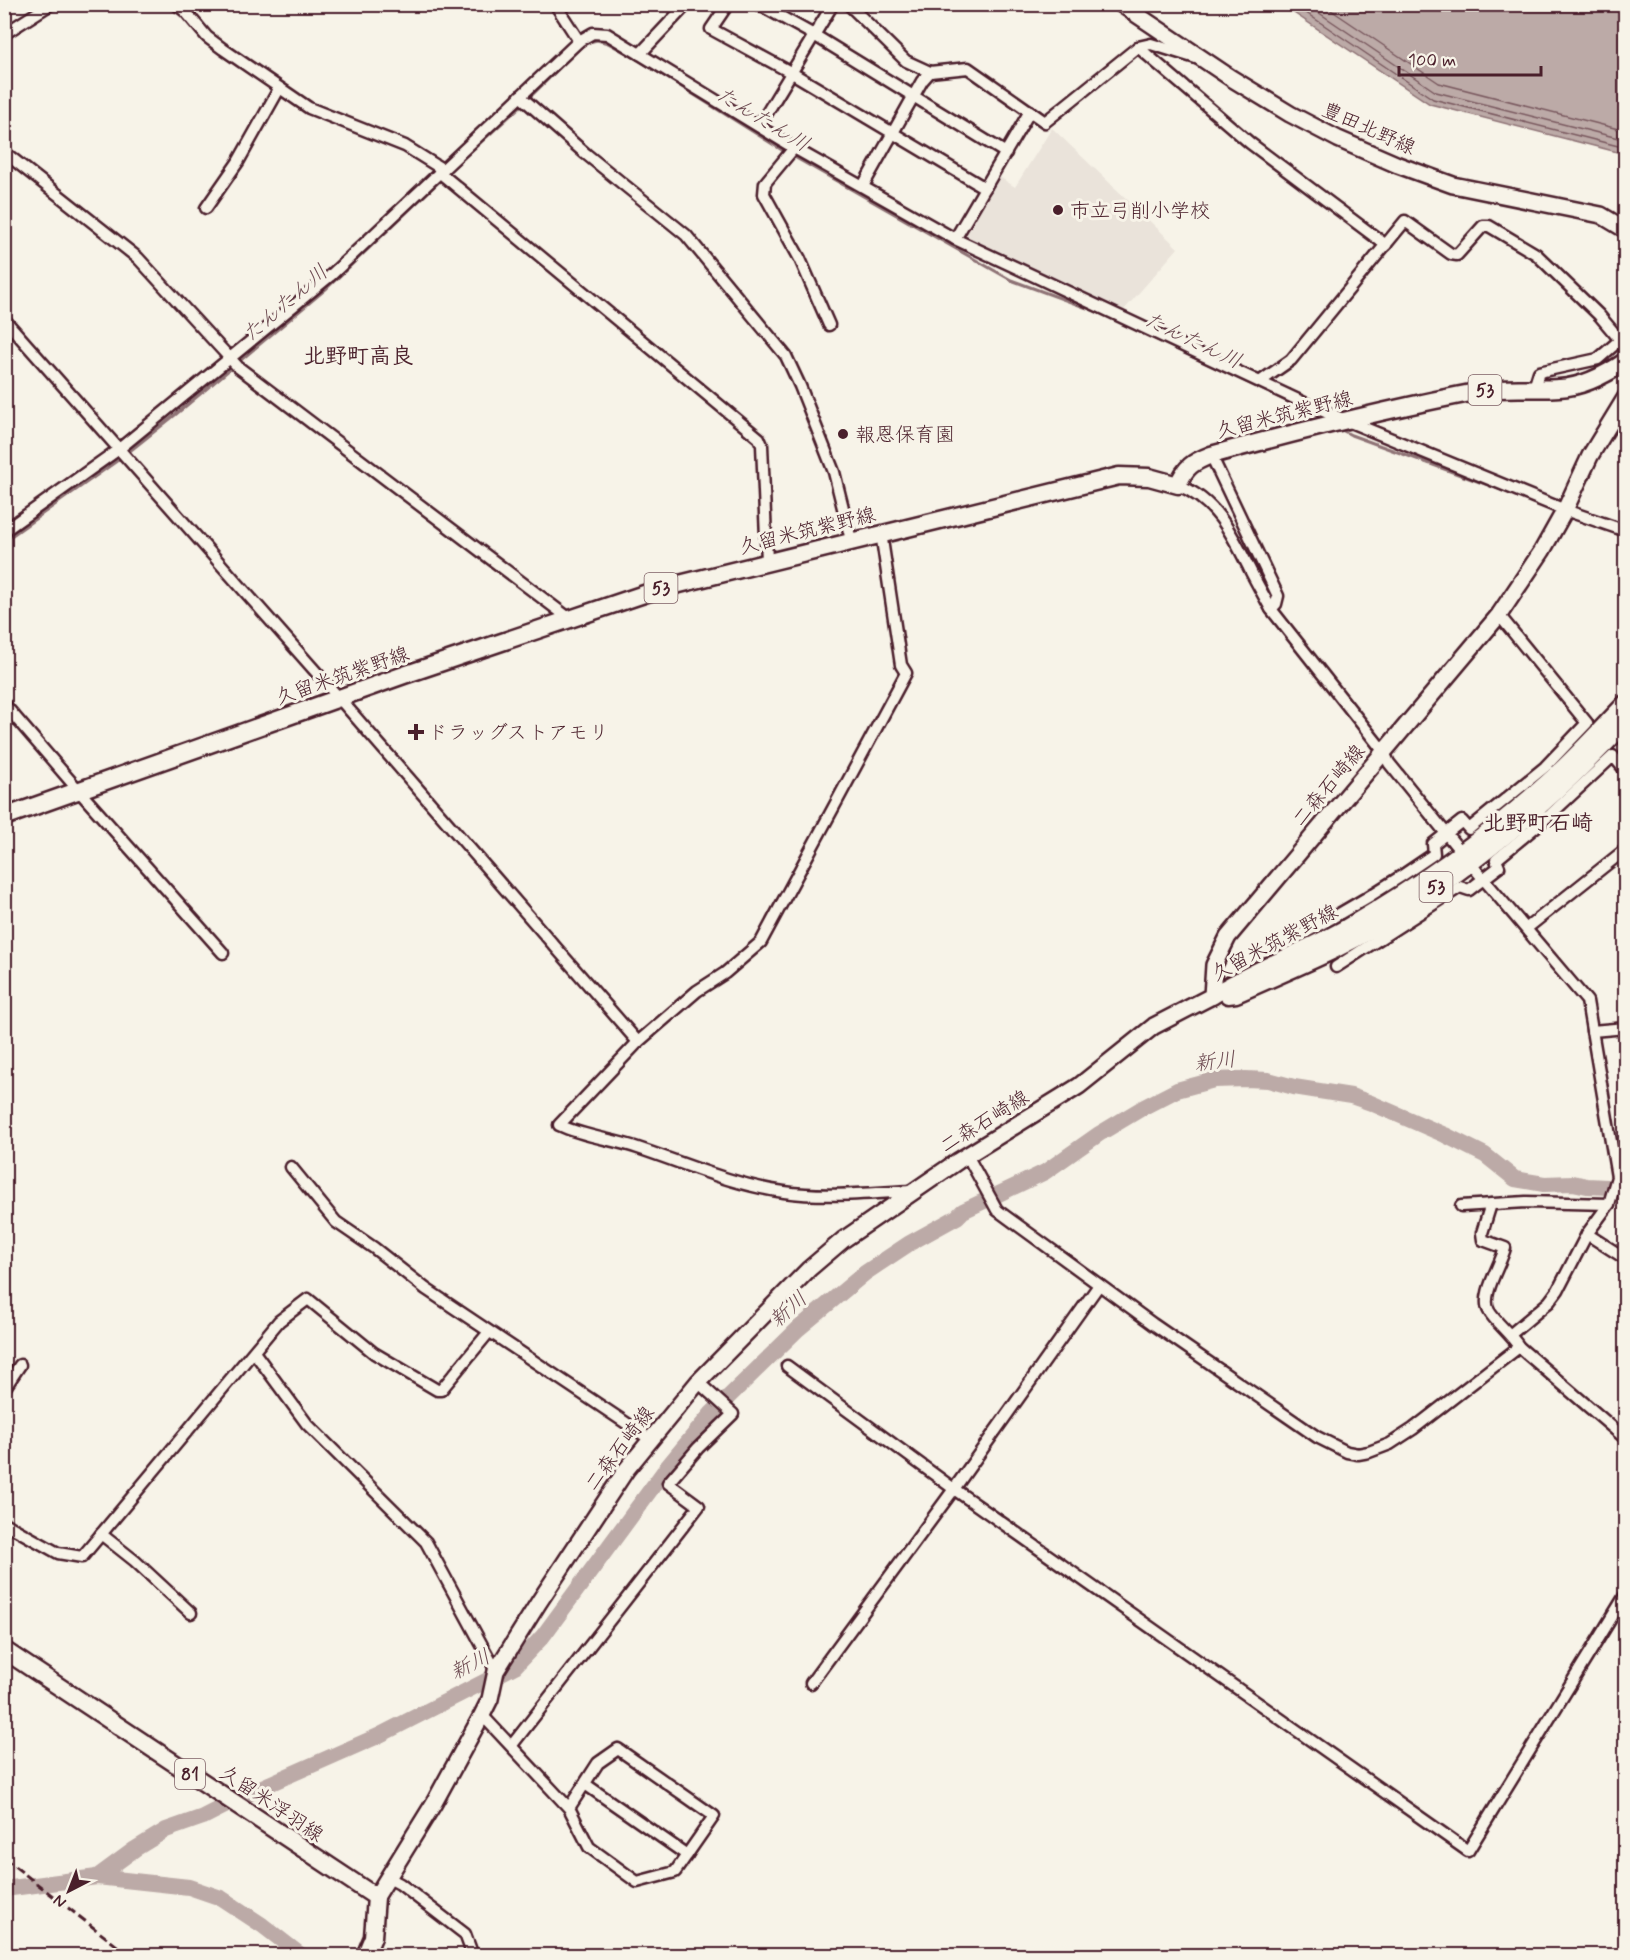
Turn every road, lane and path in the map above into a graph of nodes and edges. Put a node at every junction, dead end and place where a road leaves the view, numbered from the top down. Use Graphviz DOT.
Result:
graph roads {
  1 [pos="51,4"];
  2 [pos="176,4"];
  3 [pos="555,4"];
  4 [pos="687,4"];
  5 [pos="728,4"];
  6 [pos="758,4"];
  7 [pos="833,4"];
  8 [pos="848,4"];
  9 [pos="1121,4"];
  10 [pos="4,34"];
  11 [pos="814,35"];
  12 [pos="579,41"];
  13 [pos="1138,47"];
  14 [pos="640,54"];
  15 [pos="1204,60"];
  16 [pos="930,72"];
  17 [pos="792,73"];
  18 [pos="279,89"];
  19 [pos="520,96"];
  20 [pos="913,96"];
  21 [pos="1030,111"];
  22 [pos="759,126"];
  23 [pos="892,133"];
  24 [pos="794,148"];
  25 [pos="4,152"];
  26 [pos="1006,153"];
  27 [pos="441,170"];
  28 [pos="863,186"];
  29 [pos="985,188"];
  30 [pos="206,208"];
  31 [pos="1626,230"];
  32 [pos="956,239"];
  33 [pos="1386,245"];
  34 [pos="4,319"];
  35 [pos="829,325"];
  36 [pos="1623,343"];
  37 [pos="1626,361"];
  38 [pos="234,363"];
  39 [pos="1261,381"];
  40 [pos="1534,388"];
  41 [pos="1625,399"];
  42 [pos="1343,420"];
  43 [pos="123,453"];
  44 [pos="1211,455"];
  45 [pos="1178,485"];
  46 [pos="1565,510"];
  47 [pos="4,531"];
  48 [pos="1626,531"];
  49 [pos="881,533"];
  50 [pos="851,540"];
  51 [pos="767,561"];
  52 [pos="1271,609"];
  53 [pos="1499,615"];
  54 [pos="570,619"];
  55 [pos="339,698"];
  56 [pos="1626,703"];
  57 [pos="4,704"];
  58 [pos="1626,722"];
  59 [pos="1384,752"];
  60 [pos="1626,771"];
  61 [pos="79,791"];
  62 [pos="4,817"];
  63 [pos="1447,833"];
  64 [pos="1626,849"];
  65 [pos="1466,857"];
  66 [pos="1484,879"];
  67 [pos="1527,928"];
  68 [pos="1297,937"];
  69 [pos="223,953"];
  70 [pos="1336,967"];
  71 [pos="1212,996"];
  72 [pos="1626,1028"];
  73 [pos="1592,1031"];
  74 [pos="638,1042"];
  75 [pos="968,1157"];
  76 [pos="291,1167"];
  77 [pos="915,1191"];
  78 [pos="1491,1204"];
  79 [pos="1610,1204"];
  80 [pos="1461,1206"];
  81 [pos="1587,1234"];
  82 [pos="1626,1259"];
  83 [pos="1099,1285"];
  84 [pos="489,1332"];
  85 [pos="1511,1334"];
  86 [pos="1519,1347"];
  87 [pos="254,1352"];
  88 [pos="20,1365"];
  89 [pos="787,1366"];
  90 [pos="698,1382"];
  91 [pos="4,1389"];
  92 [pos="650,1439"];
  93 [pos="1626,1439"];
  94 [pos="954,1489"];
  95 [pos="4,1523"];
  96 [pos="101,1534"];
  97 [pos="1626,1594"];
  98 [pos="191,1613"];
  99 [pos="4,1650"];
  100 [pos="496,1671"];
  101 [pos="811,1683"];
  102 [pos="482,1715"];
  103 [pos="512,1745"];
  104 [pos="585,1784"];
  105 [pos="570,1808"];
  106 [pos="687,1855"];
  107 [pos="387,1877"];
  108 [pos="376,1897"];
  109 [pos="365,1956"];
  110 [pos="473,1956"];
  1 -- 10 [label="street"];
  2 -- 18 [label="street"];
  3 -- 12 [label="street"];
  4 -- 14 [label="street"];
  5 -- 17 [label="street"];
  6 -- 11 [label="street"];
  7 -- 11 [label="street"];
  8 -- 16 [label="street"];
  9 -- 15 [label="main road, 豊田北野線"];
  11 -- 17 [label="street"];
  11 -- 20 [label="street"];
  12 -- 14 [label="street"];
  12 -- 19 [label="street"];
  13 -- 15 [label="street"];
  13 -- 21 [label="street"];
  13 -- 33 [label="street"];
  14 -- 22 [label="street"];
  15 -- 31 [label="main road, 豊田北野線"];
  16 -- 20 [label="street"];
  16 -- 21 [label="street"];
  17 -- 22 [label="street"];
  17 -- 23 [label="street"];
  18 -- 27 [label="street"];
  18 -- 30 [label="street"];
  19 -- 27 [label="street"];
  19 -- 50 [label="street"];
  20 -- 23 [label="street"];
  20 -- 26 [label="street"];
  21 -- 26 [label="street"];
  22 -- 24 [label="street"];
  23 -- 28 [label="street"];
  23 -- 29 [label="street"];
  24 -- 28 [label="street"];
  24 -- 35 [label="street"];
  25 -- 38 [label="street"];
  26 -- 29 [label="street"];
  27 -- 38 [label="street"];
  27 -- 51 [label="street"];
  28 -- 32 [label="street"];
  29 -- 32 [label="street"];
  32 -- 39 [label="street"];
  33 -- 36 [label="street"];
  33 -- 39 [label="street"];
  34 -- 43 [label="street"];
  36 -- 40 [label="street"];
  37 -- 40 [label="main road, 久留米筑紫野線 / 53"];
  38 -- 43 [label="street"];
  38 -- 54 [label="street"];
  39 -- 42 [label="street"];
  40 -- 42 [label="main road, 久留米筑紫野線 / 53"];
  41 -- 46 [label="main road, 二森石崎線"];
  42 -- 44 [label="main road, 久留米筑紫野線 / 53"];
  42 -- 46 [label="street"];
  43 -- 47 [label="street"];
  43 -- 55 [label="street"];
  44 -- 45 [label="main road, 久留米筑紫野線 / 53"];
  44 -- 52 [label="street"];
  45 -- 49 [label="main road, 久留米筑紫野線 / 53"];
  45 -- 52 [label="street"];
  46 -- 48 [label="street"];
  46 -- 53 [label="main road, 二森石崎線"];
  49 -- 50 [label="main road, 久留米筑紫野線 / 53"];
  49 -- 74 [label="street"];
  50 -- 51 [label="main road, 久留米筑紫野線 / 53"];
  51 -- 54 [label="main road, 久留米筑紫野線 / 53"];
  52 -- 59 [label="street"];
  53 -- 59 [label="main road, 二森石崎線"];
  53 -- 63 [label="street"];
  54 -- 55 [label="main road, 久留米筑紫野線 / 53"];
  55 -- 61 [label="main road, 久留米筑紫野線 / 53"];
  55 -- 74 [label="street"];
  56 -- 65 [label="main road, 久留米筑紫野線 / 53"];
  57 -- 61 [label="street"];
  58 -- 65 [label="main road, 久留米筑紫野線 / 53"];
  59 -- 63 [label="street"];
  59 -- 71 [label="main road, 二森石崎線"];
  60 -- 66 [label="street"];
  61 -- 62 [label="main road, 久留米筑紫野線 / 53"];
  61 -- 69 [label="street"];
  63 -- 65 [label="street"];
  63 -- 68 [label="street"];
  64 -- 67 [label="street"];
  65 -- 66 [label="street"];
  65 -- 71 [label="main road, 久留米筑紫野線 / 53"];
  66 -- 67 [label="street"];
  66 -- 70 [label="street"];
  67 -- 73 [label="street"];
  71 -- 75 [label="main road, 二森石崎線"];
  72 -- 73 [label="street"];
  73 -- 79 [label="street"];
  74 -- 77 [label="street"];
  75 -- 77 [label="main road, 二森石崎線"];
  75 -- 83 [label="street"];
  76 -- 84 [label="street"];
  77 -- 90 [label="main road, 二森石崎線"];
  78 -- 79 [label="street"];
  78 -- 80 [label="street"];
  78 -- 85 [label="street"];
  79 -- 81 [label="street"];
  81 -- 82 [label="street"];
  81 -- 85 [label="street"];
  83 -- 86 [label="street"];
  83 -- 94 [label="street"];
  84 -- 87 [label="street"];
  84 -- 92 [label="street"];
  85 -- 86 [label="street"];
  86 -- 93 [label="street"];
  87 -- 96 [label="street"];
  87 -- 100 [label="street"];
  88 -- 91 [label="street"];
  89 -- 94 [label="street"];
  90 -- 92 [label="main road, 二森石崎線"];
  90 -- 103 [label="street"];
  92 -- 100 [label="main road, 二森石崎線"];
  94 -- 97 [label="street"];
  94 -- 101 [label="street"];
  95 -- 96 [label="street"];
  96 -- 98 [label="street"];
  99 -- 108 [label="main road, 久留米浮羽線 / 81"];
  100 -- 102 [label="main road, 二森石崎線"];
  102 -- 103 [label="street"];
  102 -- 107 [label="main road, 二森石崎線"];
  103 -- 105 [label="street"];
  104 -- 105 [label="street"];
  104 -- 106 [label="street"];
  104 -- 106 [label="street"];
  105 -- 106 [label="street"];
  107 -- 108 [label="main road, 二森石崎線"];
  107 -- 110 [label="street"];
  108 -- 109 [label="main road"];
}
